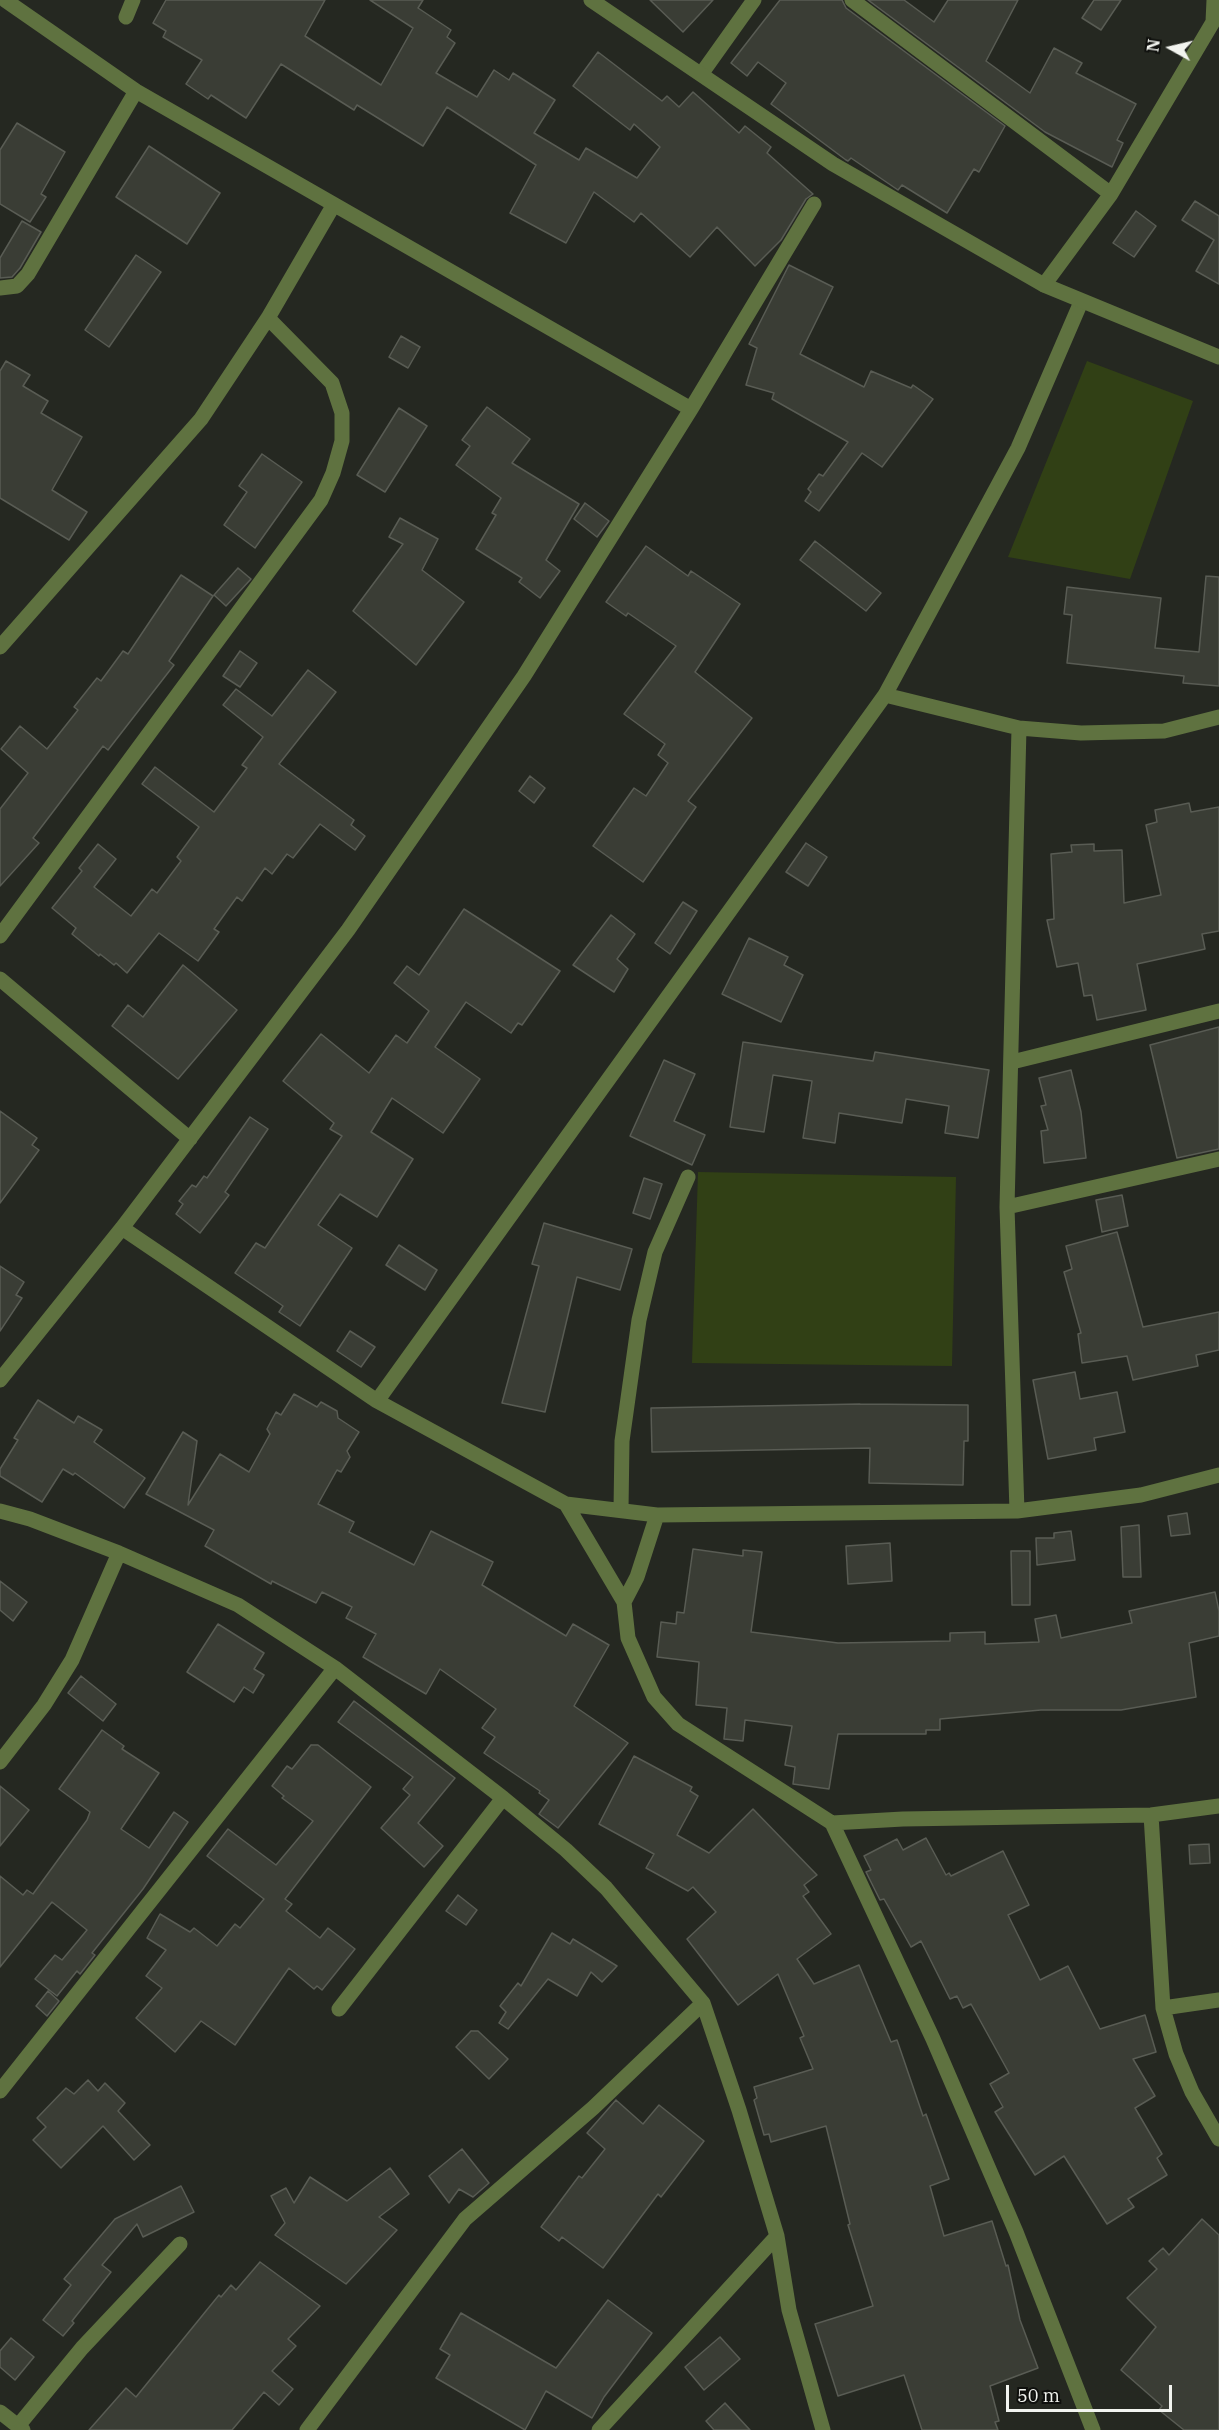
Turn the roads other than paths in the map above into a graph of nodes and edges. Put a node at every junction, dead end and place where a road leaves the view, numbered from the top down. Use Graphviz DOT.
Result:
graph roads {
  1 [pos="5,0"];
  2 [pos="133,0"];
  3 [pos="591,0"];
  4 [pos="754,0"];
  5 [pos="852,0"];
  6 [pos="1214,0"];
  7 [pos="126,16"];
  8 [pos="1216,23"];
  9 [pos="702,73"];
  10 [pos="136,92"];
  11 [pos="1111,194"];
  12 [pos="814,204"];
  13 [pos="333,206"];
  14 [pos="1044,285"];
  15 [pos="0,288"];
  16 [pos="1081,302"];
  17 [pos="268,318"];
  18 [pos="1219,357"];
  19 [pos="691,409"];
  20 [pos="0,647"];
  21 [pos="885,695"];
  22 [pos="1219,717"];
  23 [pos="1019,728"];
  24 [pos="0,936"];
  25 [pos="0,979"];
  26 [pos="1219,1011"];
  27 [pos="1012,1062"];
  28 [pos="190,1139"];
  29 [pos="1219,1159"];
  30 [pos="688,1177"];
  31 [pos="1007,1207"];
  32 [pos="122,1228"];
  33 [pos="0,1380"];
  34 [pos="377,1401"];
  35 [pos="1219,1475"];
  36 [pos="566,1504"];
  37 [pos="621,1510"];
  38 [pos="0,1511"];
  39 [pos="1017,1512"];
  40 [pos="657,1515"];
  41 [pos="118,1552"];
  42 [pos="624,1602"];
  43 [pos="335,1668"];
  44 [pos="0,1762"];
  45 [pos="503,1798"];
  46 [pos="1219,1806"];
  47 [pos="1152,1815"];
  48 [pos="832,1823"];
  49 [pos="1219,2000"];
  50 [pos="703,2003"];
  51 [pos="1163,2008"];
  52 [pos="339,2009"];
  53 [pos="0,2091"];
  54 [pos="1219,2139"];
  55 [pos="777,2236"];
  56 [pos="180,2244"];
  57 [pos="0,2412"];
  58 [pos="21,2428"];
  59 [pos="307,2430"];
  60 [pos="599,2430"];
  61 [pos="823,2430"];
  62 [pos="1093,2430"];
  1 -- 10 [label="street"];
  2 -- 7 [label="street"];
  3 -- 9 [label="street"];
  4 -- 9 [label="street"];
  5 -- 11 [label="street"];
  6 -- 8 [label="street"];
  8 -- 11 [label="street"];
  9 -- 14 [label="street"];
  10 -- 13 [label="street"];
  10 -- 15 [label="street"];
  11 -- 14 [label="street"];
  12 -- 19 [label="street"];
  13 -- 17 [label="street"];
  13 -- 19 [label="street"];
  14 -- 16 [label="street"];
  16 -- 18 [label="street"];
  16 -- 21 [label="street"];
  17 -- 20 [label="street"];
  17 -- 24 [label="street"];
  19 -- 28 [label="street"];
  21 -- 23 [label="street"];
  21 -- 34 [label="street"];
  22 -- 23 [label="street"];
  23 -- 27 [label="street"];
  25 -- 28 [label="street"];
  26 -- 27 [label="street"];
  27 -- 31 [label="street"];
  28 -- 32 [label="street"];
  29 -- 31 [label="street"];
  30 -- 37 [label="street"];
  31 -- 39 [label="street"];
  32 -- 33 [label="street"];
  32 -- 34 [label="street"];
  34 -- 36 [label="street"];
  35 -- 39 [label="street"];
  36 -- 37 [label="street"];
  36 -- 42 [label="street"];
  37 -- 40 [label="street"];
  38 -- 41 [label="street"];
  39 -- 40 [label="street"];
  40 -- 42 [label="street"];
  41 -- 43 [label="street"];
  41 -- 44 [label="street"];
  42 -- 48 [label="street"];
  43 -- 45 [label="street"];
  43 -- 53 [label="street"];
  45 -- 50 [label="street"];
  45 -- 52 [label="street"];
  46 -- 47 [label="street"];
  47 -- 48 [label="street"];
  47 -- 51 [label="street"];
  48 -- 62 [label="street"];
  49 -- 51 [label="street"];
  50 -- 55 [label="street"];
  50 -- 59 [label="street"];
  51 -- 54 [label="street"];
  55 -- 60 [label="street"];
  55 -- 61 [label="street"];
  56 -- 58 [label="street"];
  57 -- 58 [label="street"];
}
